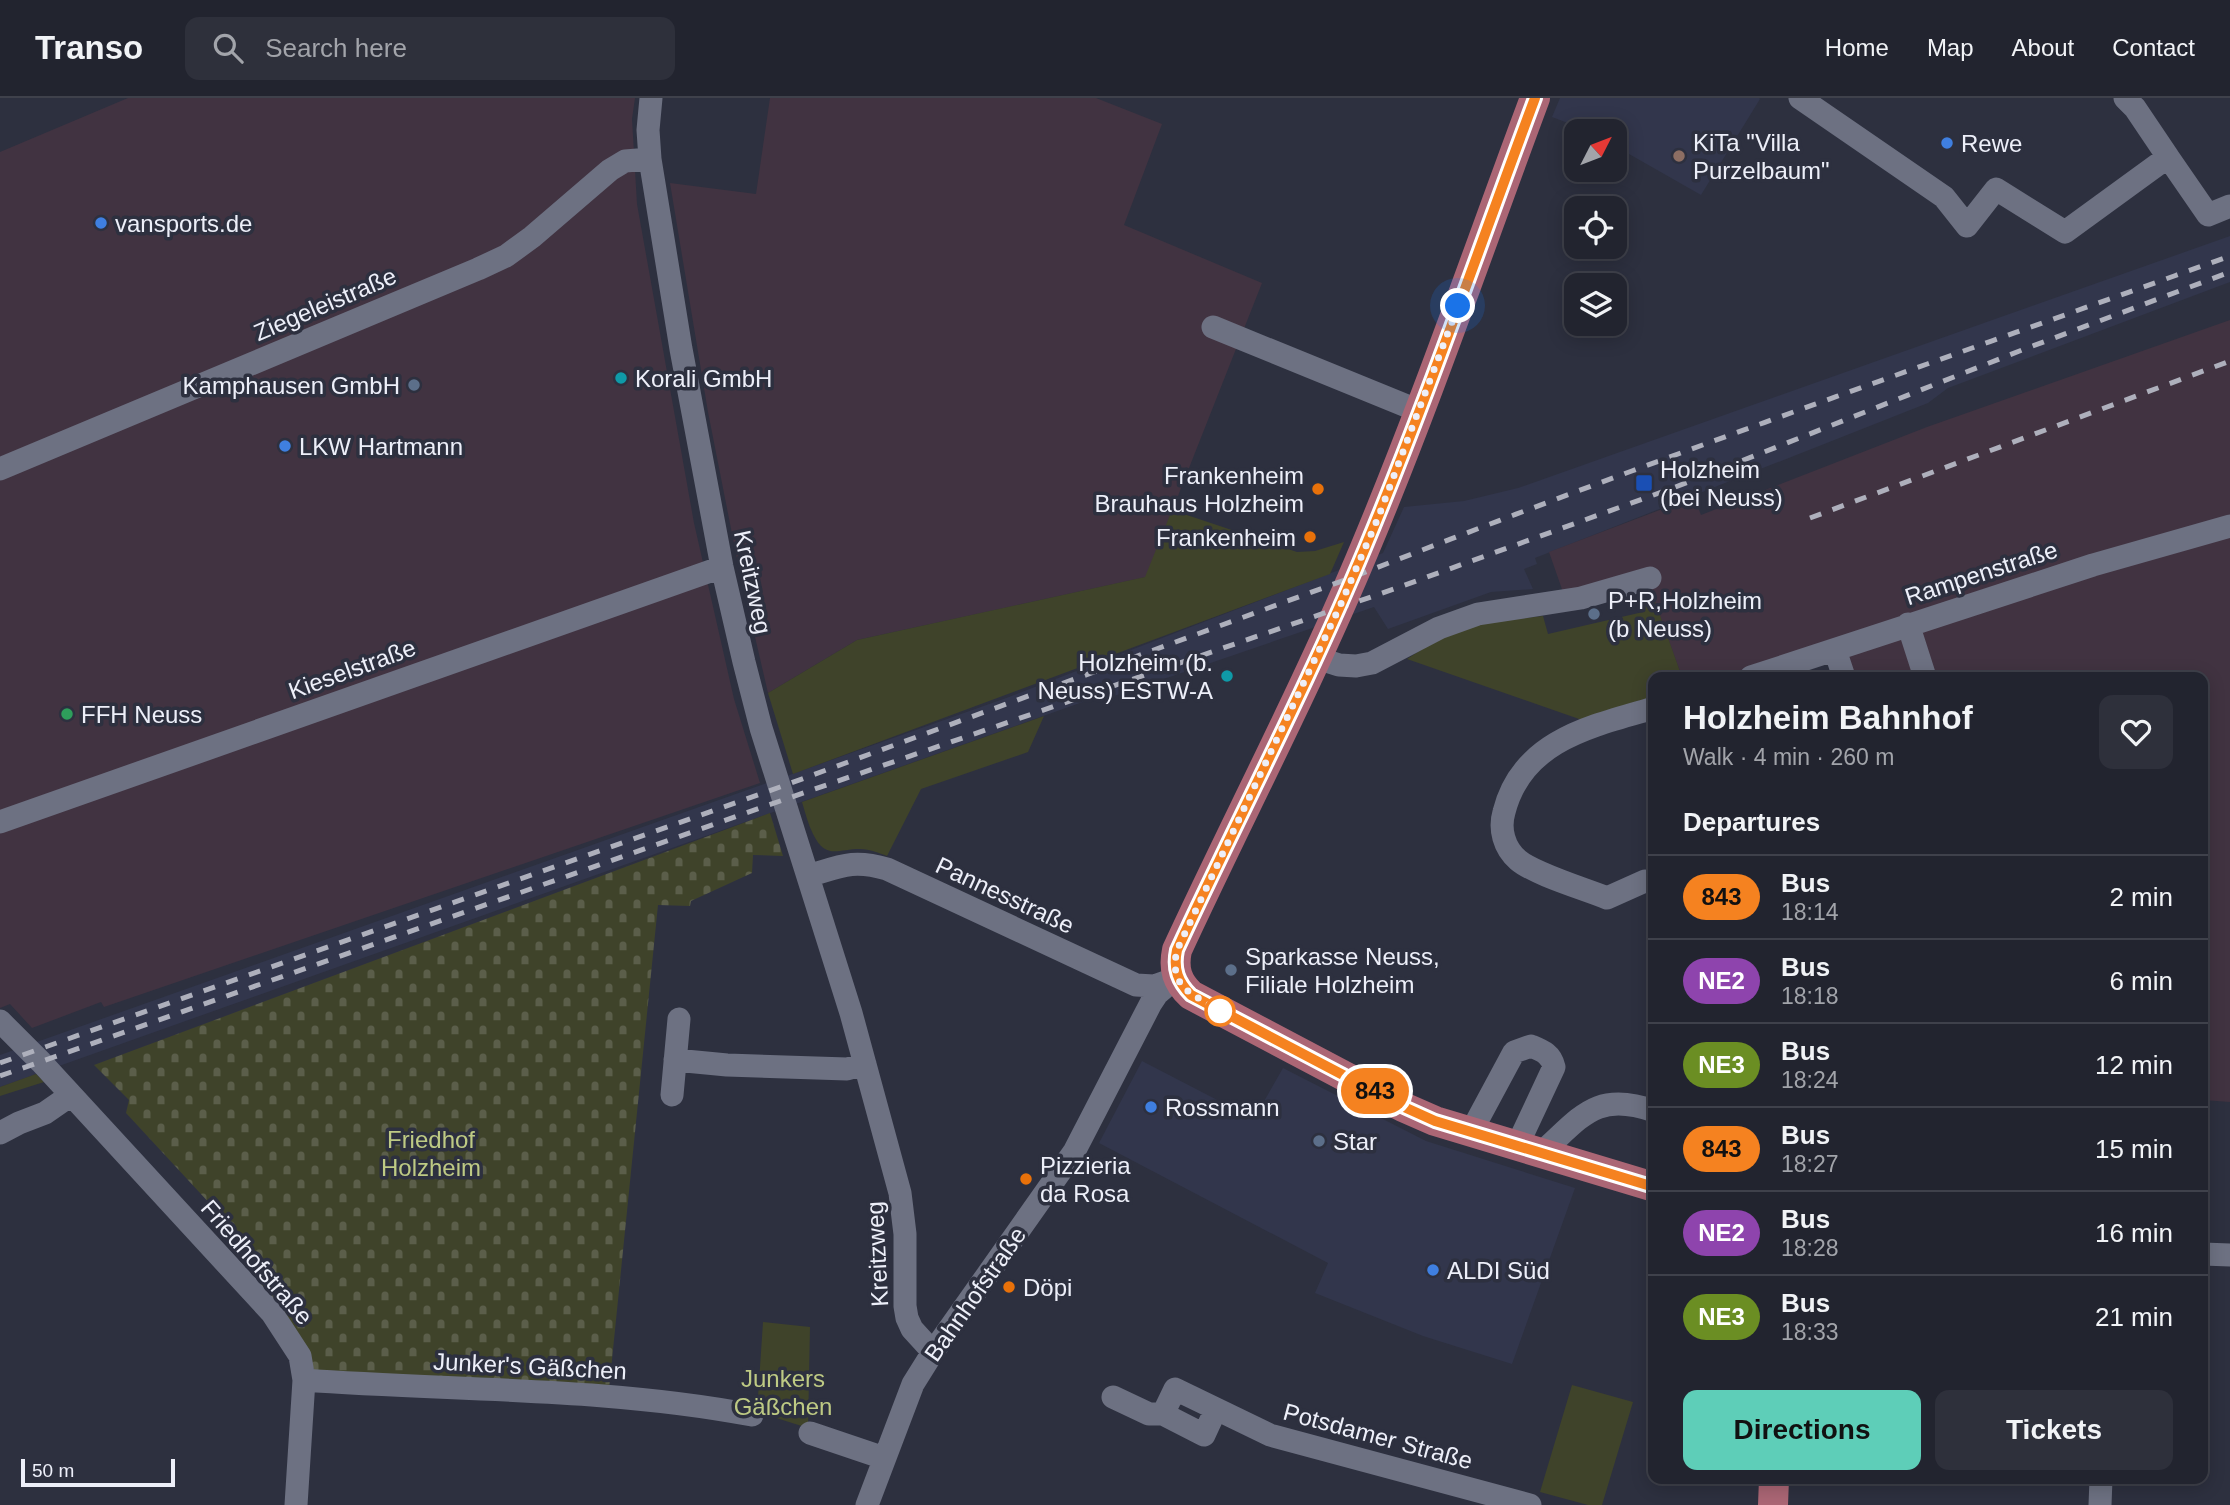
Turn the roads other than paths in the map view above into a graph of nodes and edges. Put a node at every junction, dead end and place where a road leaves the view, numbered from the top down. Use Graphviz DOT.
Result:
graph roads {
  1 [pos="651,98"];
  2 [pos="1535,98"];
  3 [pos="1800,98"];
  4 [pos="2125,98"];
  5 [pos="2168,157"];
  6 [pos="650,159"];
  7 [pos="2230,206"];
  8 [pos="1213,327"];
  9 [pos="1419,411"];
  10 [pos="0,469"];
  11 [pos="2230,526"];
  12 [pos="722,567"];
  13 [pos="1650,578"];
  14 [pos="1909,624"];
  15 [pos="1835,650"];
  16 [pos="1317,658"];
  17 [pos="1767,672"];
  18 [pos="1842,672"];
  19 [pos="1923,672"];
  20 [pos="1648,710"];
  21 [pos="0,822"];
  22 [pos="808,876"];
  23 [pos="1645,881"];
  24 [pos="1178,978"];
  25 [pos="679,1019"];
  26 [pos="0,1021"];
  27 [pos="675,1060"];
  28 [pos="865,1064"];
  29 [pos="71,1095"];
  30 [pos="672,1095"];
  31 [pos="1648,1109"];
  32 [pos="1471,1132"];
  33 [pos="0,1133"];
  34 [pos="1528,1150"];
  35 [pos="1648,1185"];
  36 [pos="2208,1254"];
  37 [pos="2230,1255"];
  38 [pos="933,1352"];
  39 [pos="304,1380"];
  40 [pos="1112,1397"];
  41 [pos="752,1415"];
  42 [pos="810,1433"];
  43 [pos="884,1458"];
  44 [pos="1774,1484"];
  45 [pos="2101,1484"];
  46 [pos="296,1505"];
  47 [pos="867,1505"];
  48 [pos="1530,1505"];
  49 [pos="1773,1505"];
  50 [pos="2100,1505"];
  1 -- 6 [label="street, Kreitzweg"];
  2 -- 9 [label="main road"];
  3 -- 5 [label="street"];
  4 -- 5 [label="street"];
  5 -- 7 [label="street"];
  6 -- 10 [label="street, Ziegeleistraße"];
  6 -- 12 [label="street, Kreitzweg"];
  8 -- 9 [label="street"];
  9 -- 16 [label="main road"];
  11 -- 14 [label="street, Rampenstraße"];
  12 -- 21 [label="street, Kieselstraße"];
  12 -- 22 [label="street, Kreitzweg"];
  13 -- 16 [label="street"];
  14 -- 15 [label="street, Rampenstraße"];
  14 -- 19 [label="street"];
  15 -- 17 [label="street, Rampenstraße"];
  15 -- 18 [label="street"];
  16 -- 24 [label="main road"];
  20 -- 23 [label="street"];
  22 -- 24 [label="street, Pannesstraße"];
  22 -- 28 [label="street, Kreitzweg"];
  24 -- 32 [label="main road"];
  24 -- 38 [label="street, Bahnhofstraße"];
  25 -- 27 [label="street"];
  26 -- 29 [label="street, Friedhofstraße"];
  27 -- 28 [label="street"];
  27 -- 30 [label="street"];
  28 -- 38 [label="street, Kreitzweg"];
  29 -- 33 [label="street"];
  29 -- 39 [label="street, Friedhofstraße"];
  31 -- 34 [label="street"];
  32 -- 34 [label="main road"];
  32 -- 34 [label="street"];
  34 -- 35 [label="main road"];
  36 -- 37 [label="street"];
  38 -- 43 [label="street, Bahnhofstraße"];
  39 -- 41 [label="street, Junker's Gäßchen"];
  39 -- 46 [label="street, Friedhofstraße"];
  40 -- 48 [label="street, Potsdamer Straße"];
  42 -- 43 [label="street"];
  43 -- 47 [label="street, Bahnhofstraße"];
  44 -- 49 [label="main road"];
  45 -- 50 [label="street"];
}
